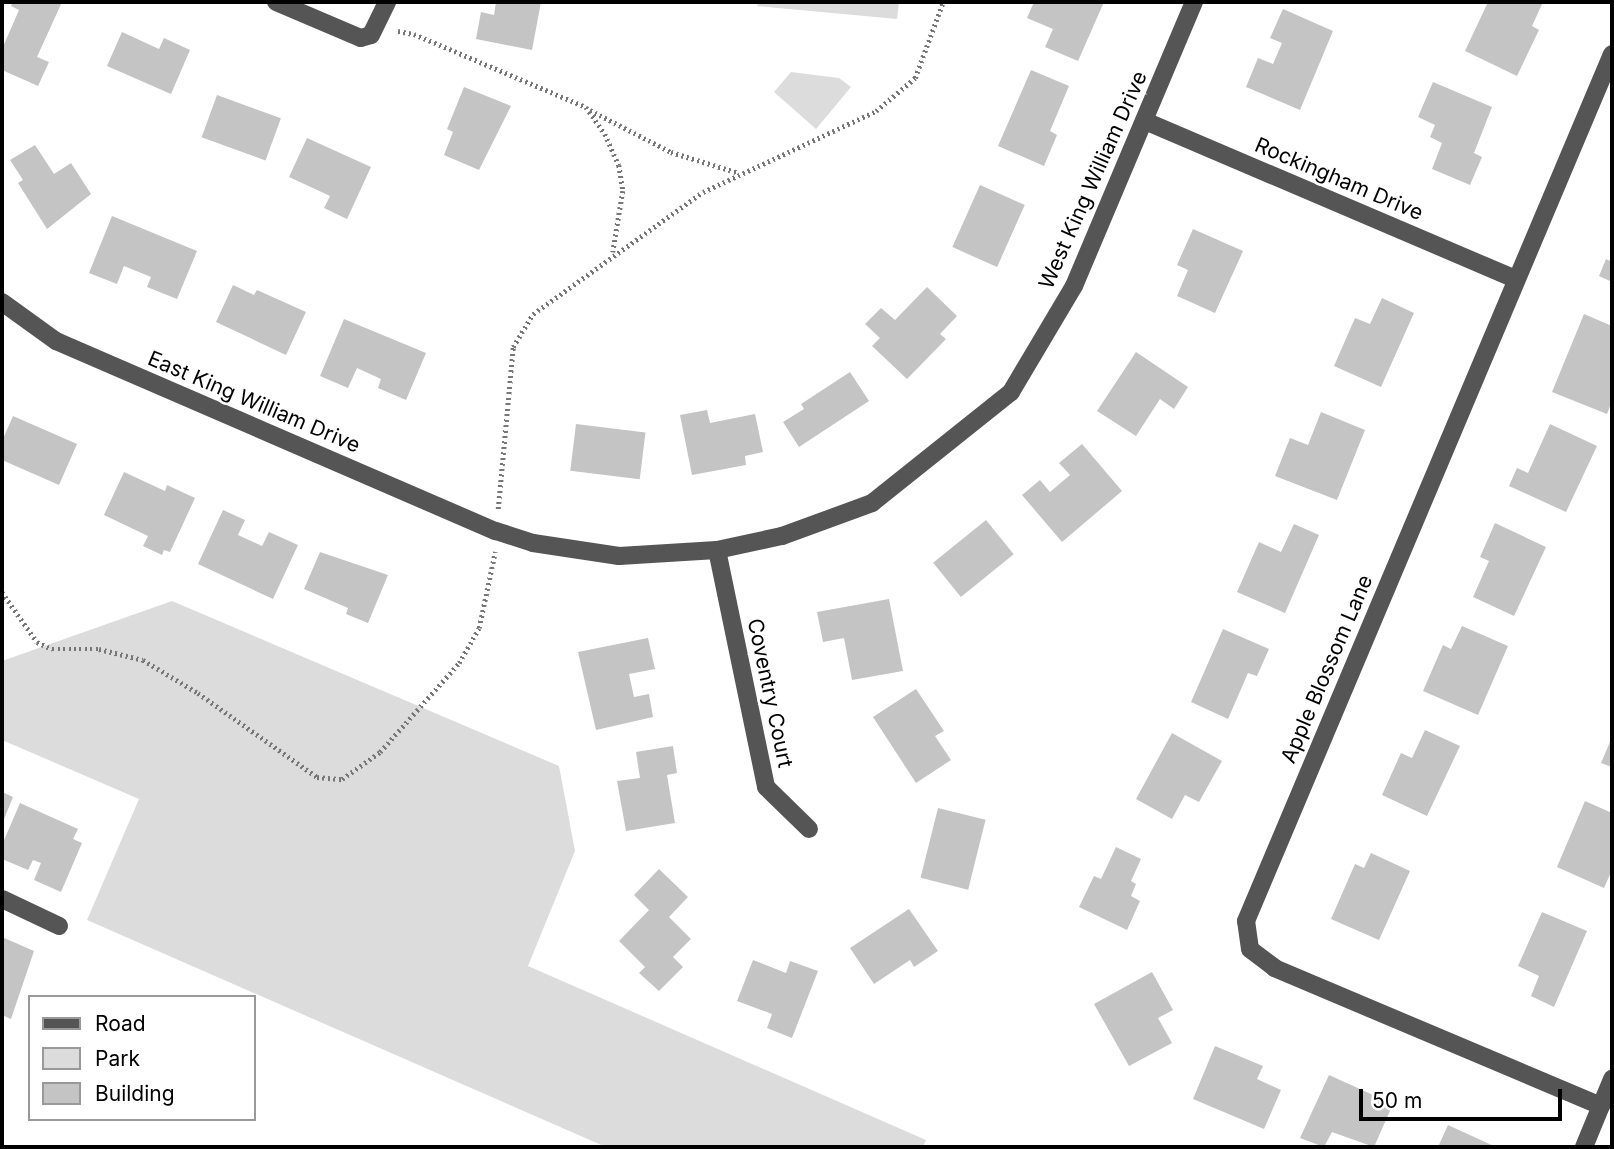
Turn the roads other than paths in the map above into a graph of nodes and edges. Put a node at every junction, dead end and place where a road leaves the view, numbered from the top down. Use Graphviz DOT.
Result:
graph roads {
  1 [pos="276,2"];
  2 [pos="387,2"];
  3 [pos="1194,2"];
  4 [pos="1612,54"];
  5 [pos="1145,121"];
  6 [pos="1516,279"];
  7 [pos="2,302"];
  8 [pos="496,531"];
  9 [pos="716,550"];
  10 [pos="809,829"];
  11 [pos="2,899"];
  12 [pos="59,926"];
  13 [pos="1612,1079"];
  14 [pos="1601,1106"];
  15 [pos="1584,1147"];
  1 -- 2 [label="street"];
  3 -- 5 [label="street, West King William Drive"];
  4 -- 6 [label="street, Apple Blossom Lane"];
  5 -- 6 [label="street, Rockingham Drive"];
  5 -- 9 [label="street, West King William Drive"];
  6 -- 14 [label="street, Apple Blossom Lane"];
  7 -- 8 [label="street, East King William Drive"];
  8 -- 9 [label="street, West King William Drive"];
  9 -- 10 [label="street, Coventry Court"];
  11 -- 12 [label="street"];
  13 -- 14 [label="street"];
  14 -- 15 [label="street"];
}
